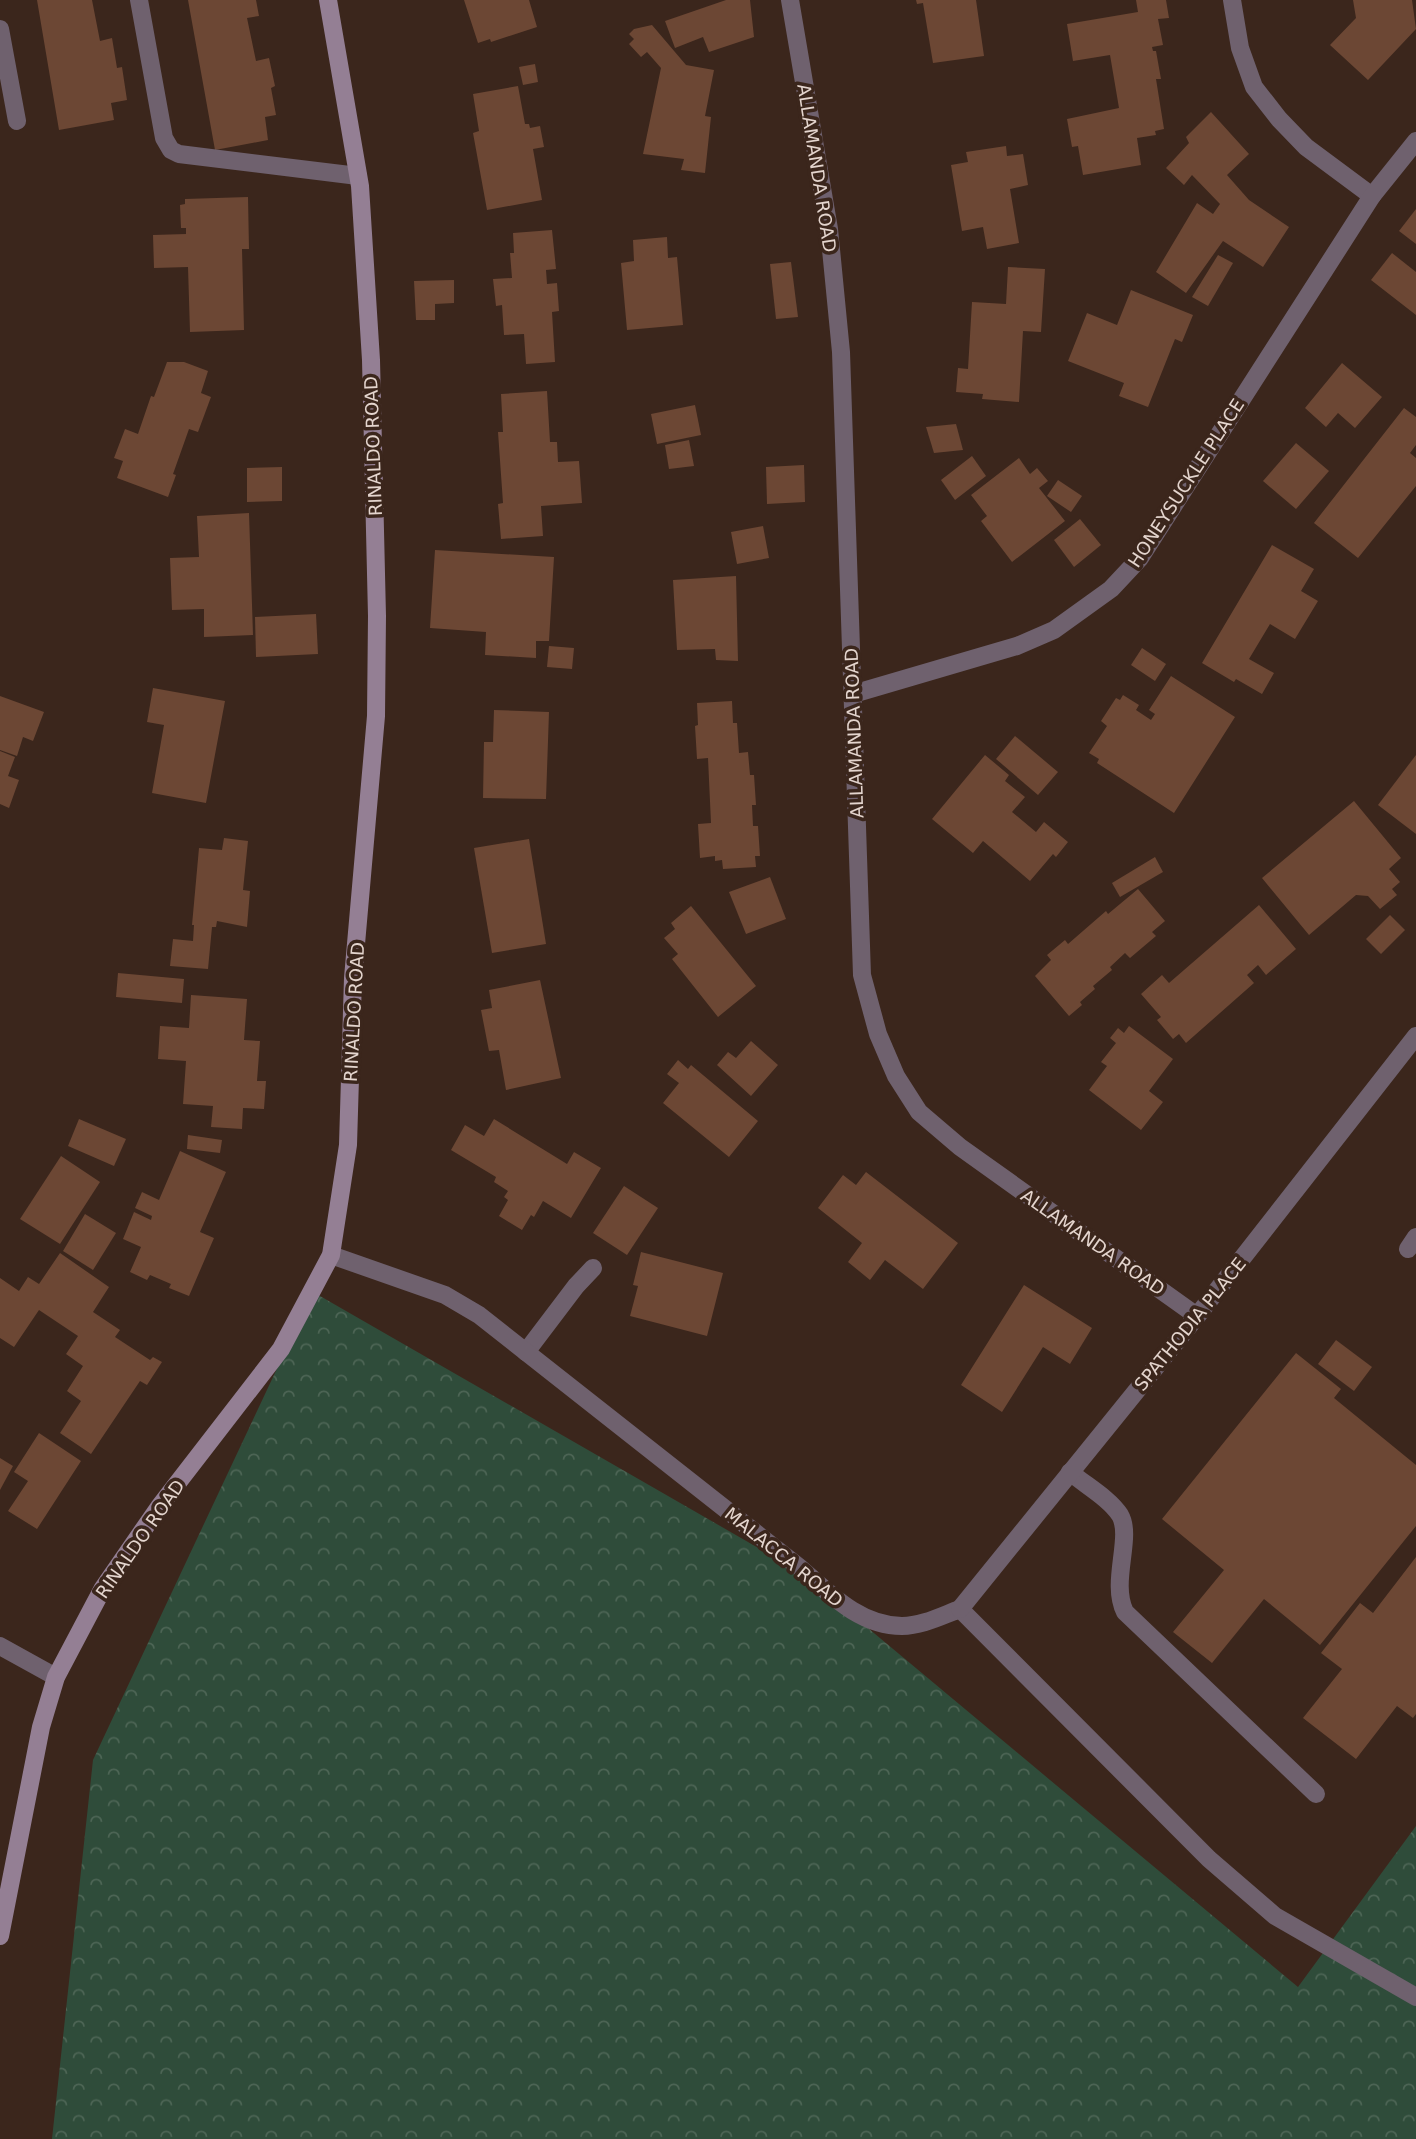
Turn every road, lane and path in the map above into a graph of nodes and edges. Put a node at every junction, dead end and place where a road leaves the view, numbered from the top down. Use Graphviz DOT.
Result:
graph roads {
  1 [pos="139,0"];
  2 [pos="328,0"];
  3 [pos="790,0"];
  4 [pos="1233,0"];
  5 [pos="0,29"];
  6 [pos="17,121"];
  7 [pos="1416,141"];
  8 [pos="358,176"];
  9 [pos="1372,196"];
  10 [pos="853,694"];
  11 [pos="1416,1036"];
  12 [pos="331,1255"];
  13 [pos="593,1268"];
  14 [pos="1197,1316"];
  15 [pos="526,1352"];
  16 [pos="1070,1472"];
  17 [pos="960,1609"];
  18 [pos="0,1646"];
  19 [pos="56,1677"];
  20 [pos="1316,1794"];
  21 [pos="0,1936"];
  22 [pos="1416,1997"];
  1 -- 8 [label="street"];
  2 -- 8 [label="street, RINALDO ROAD"];
  3 -- 10 [label="street, ALLAMANDA ROAD"];
  4 -- 9 [label="street"];
  5 -- 6 [label="street"];
  7 -- 9 [label="street, HONEYSUCKLE PLACE"];
  8 -- 12 [label="street, RINALDO ROAD"];
  9 -- 10 [label="street, HONEYSUCKLE PLACE"];
  10 -- 14 [label="street, ALLAMANDA ROAD"];
  11 -- 14 [label="street, SPATHODIA PLACE"];
  12 -- 15 [label="street, MALACCA ROAD"];
  12 -- 19 [label="street, RINALDO ROAD"];
  13 -- 15 [label="street"];
  14 -- 16 [label="street, SPATHODIA PLACE"];
  15 -- 17 [label="street, MALACCA ROAD"];
  16 -- 17 [label="street, SPATHODIA PLACE"];
  16 -- 20 [label="street"];
  17 -- 22 [label="street"];
  18 -- 19 [label="street"];
  19 -- 21 [label="street, RINALDO ROAD"];
}
